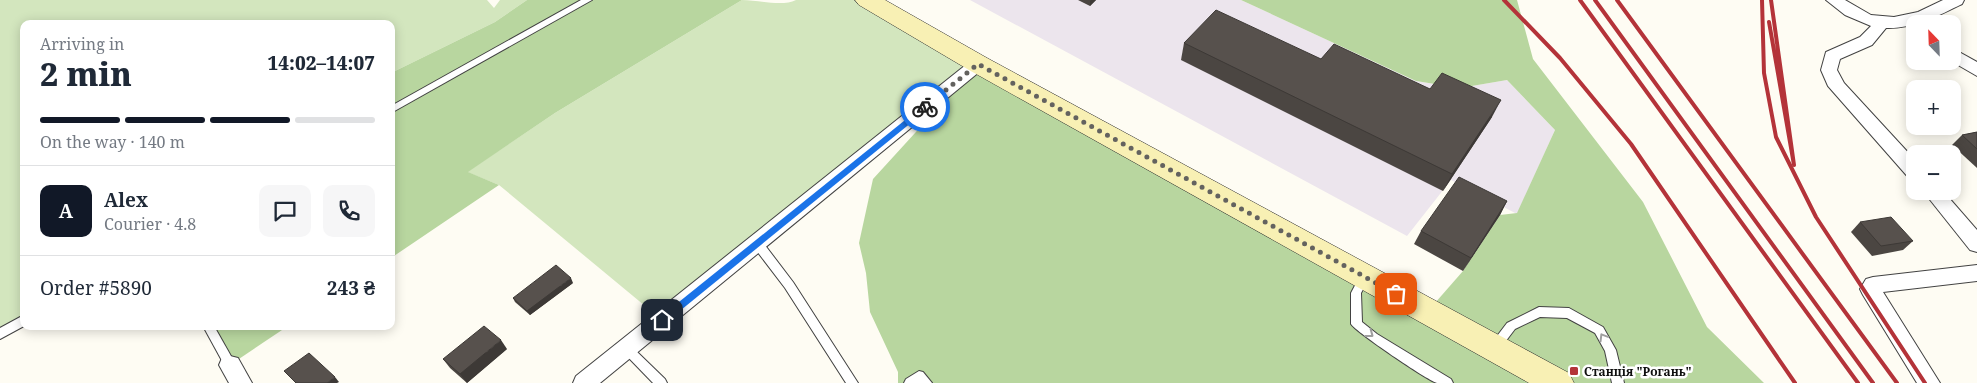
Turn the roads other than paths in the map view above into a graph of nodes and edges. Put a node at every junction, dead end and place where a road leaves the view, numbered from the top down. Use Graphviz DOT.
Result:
graph roads {
  1 [pos="588,0"];
  2 [pos="867,0"];
  3 [pos="1834,0"];
  4 [pos="1956,0"];
  5 [pos="1930,15"];
  6 [pos="1906,23"];
  7 [pos="1880,24"];
  8 [pos="1961,60"];
  9 [pos="978,64"];
  10 [pos="1977,70"];
  11 [pos="395,108"];
  12 [pos="1906,162"];
  13 [pos="1940,200"];
  14 [pos="757,243"];
  15 [pos="1977,244"];
  16 [pos="1977,273"];
  17 [pos="1365,276"];
  18 [pos="20,322"];
  19 [pos="210,330"];
  20 [pos="0,334"];
  21 [pos="1494,348"];
  22 [pos="627,349"];
  23 [pos="236,374"];
  24 [pos="584,383"];
  25 [pos="661,383"];
  26 [pos="852,383"];
  27 [pos="910,383"];
  28 [pos="926,383"];
  29 [pos="1447,383"];
  30 [pos="1558,383"];
  31 [pos="1618,383"];
  32 [pos="1929,383"];
  1 -- 11 [label="lane"];
  2 -- 9 [label="main road"];
  3 -- 7 [label="street"];
  4 -- 5 [label="street"];
  6 -- 7 [label="street"];
  7 -- 12 [label="street"];
  8 -- 10 [label="street"];
  9 -- 14 [label="street"];
  9 -- 17 [label="main road"];
  13 -- 15 [label="street"];
  14 -- 22 [label="street"];
  14 -- 26 [label="lane"];
  16 -- 32 [label="street"];
  17 -- 21 [label="main road"];
  17 -- 29 [label="lane, one-way"];
  18 -- 20 [label="lane"];
  19 -- 23 [label="lane"];
  21 -- 30 [label="main road"];
  31 -- 21 [label="lane, one-way"];
  22 -- 24 [label="street"];
  22 -- 25 [label="lane"];
  27 -- 28 [label="lane"];
}
